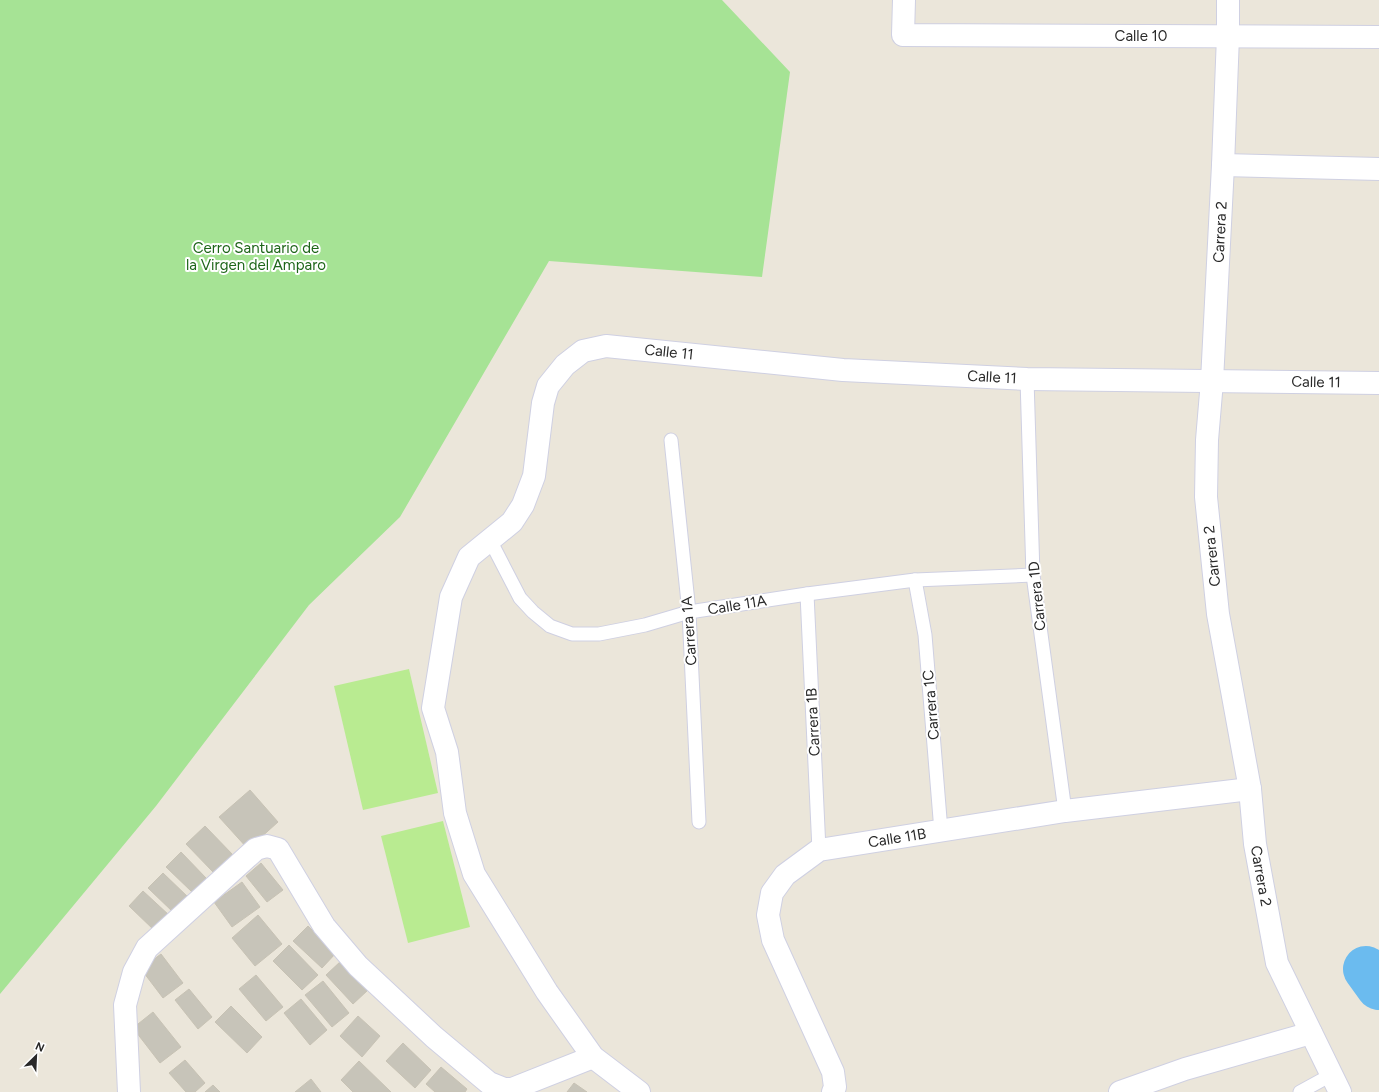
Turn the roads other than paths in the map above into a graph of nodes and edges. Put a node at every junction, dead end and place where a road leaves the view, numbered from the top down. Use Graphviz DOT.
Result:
graph roads {
  1 [pos="904,0"];
  2 [pos="1228,0"];
  3 [pos="1228,36"];
  4 [pos="1379,36"];
  5 [pos="1223,165"];
  6 [pos="1379,170"];
  7 [pos="1027,379"];
  8 [pos="1212,381"];
  9 [pos="1379,383"];
  10 [pos="671,440"];
  11 [pos="490,540"];
  12 [pos="1033,575"];
  13 [pos="915,580"];
  14 [pos="807,594"];
  15 [pos="689,612"];
  16 [pos="1250,789"];
  17 [pos="1065,811"];
  18 [pos="699,822"];
  19 [pos="941,831"];
  20 [pos="819,850"];
  21 [pos="1311,1033"];
  22 [pos="593,1057"];
  23 [pos="1336,1083"];
  24 [pos="129,1092"];
  25 [pos="639,1092"];
  26 [pos="833,1092"];
  27 [pos="1120,1092"];
  28 [pos="1300,1092"];
  1 -- 3 [label="street, Calle 10"];
  2 -- 3 [label="street, Carrera 2"];
  3 -- 4 [label="street, Calle 10"];
  3 -- 5 [label="street, Carrera 2"];
  5 -- 6 [label="street"];
  5 -- 8 [label="street, Carrera 2"];
  7 -- 8 [label="street, Calle 11"];
  7 -- 11 [label="street, Calle 11"];
  7 -- 12 [label="lane, Carrera 1D"];
  8 -- 9 [label="street, Calle 11"];
  8 -- 16 [label="street, Carrera 2"];
  10 -- 15 [label="lane, Carrera 1A"];
  11 -- 15 [label="lane, Calle 11A"];
  11 -- 22 [label="street, Calle 11"];
  12 -- 13 [label="lane, Calle 11A"];
  12 -- 17 [label="lane, Carrera 1D"];
  13 -- 14 [label="lane, Calle 11A"];
  13 -- 19 [label="lane, Carrera 1C"];
  14 -- 15 [label="lane, Calle 11A"];
  14 -- 20 [label="lane, Carrera 1B"];
  15 -- 18 [label="lane, Carrera 1A"];
  16 -- 17 [label="street, Calle 11B"];
  16 -- 21 [label="street, Carrera 2"];
  17 -- 19 [label="street, Calle 11B"];
  19 -- 20 [label="street, Calle 11B"];
  20 -- 26 [label="street, Calle 11B"];
  21 -- 23 [label="street, Carrera 2"];
  21 -- 27 [label="street"];
  22 -- 24 [label="street"];
  22 -- 25 [label="street, Calle 11"];
  23 -- 28 [label="lane"];
}
